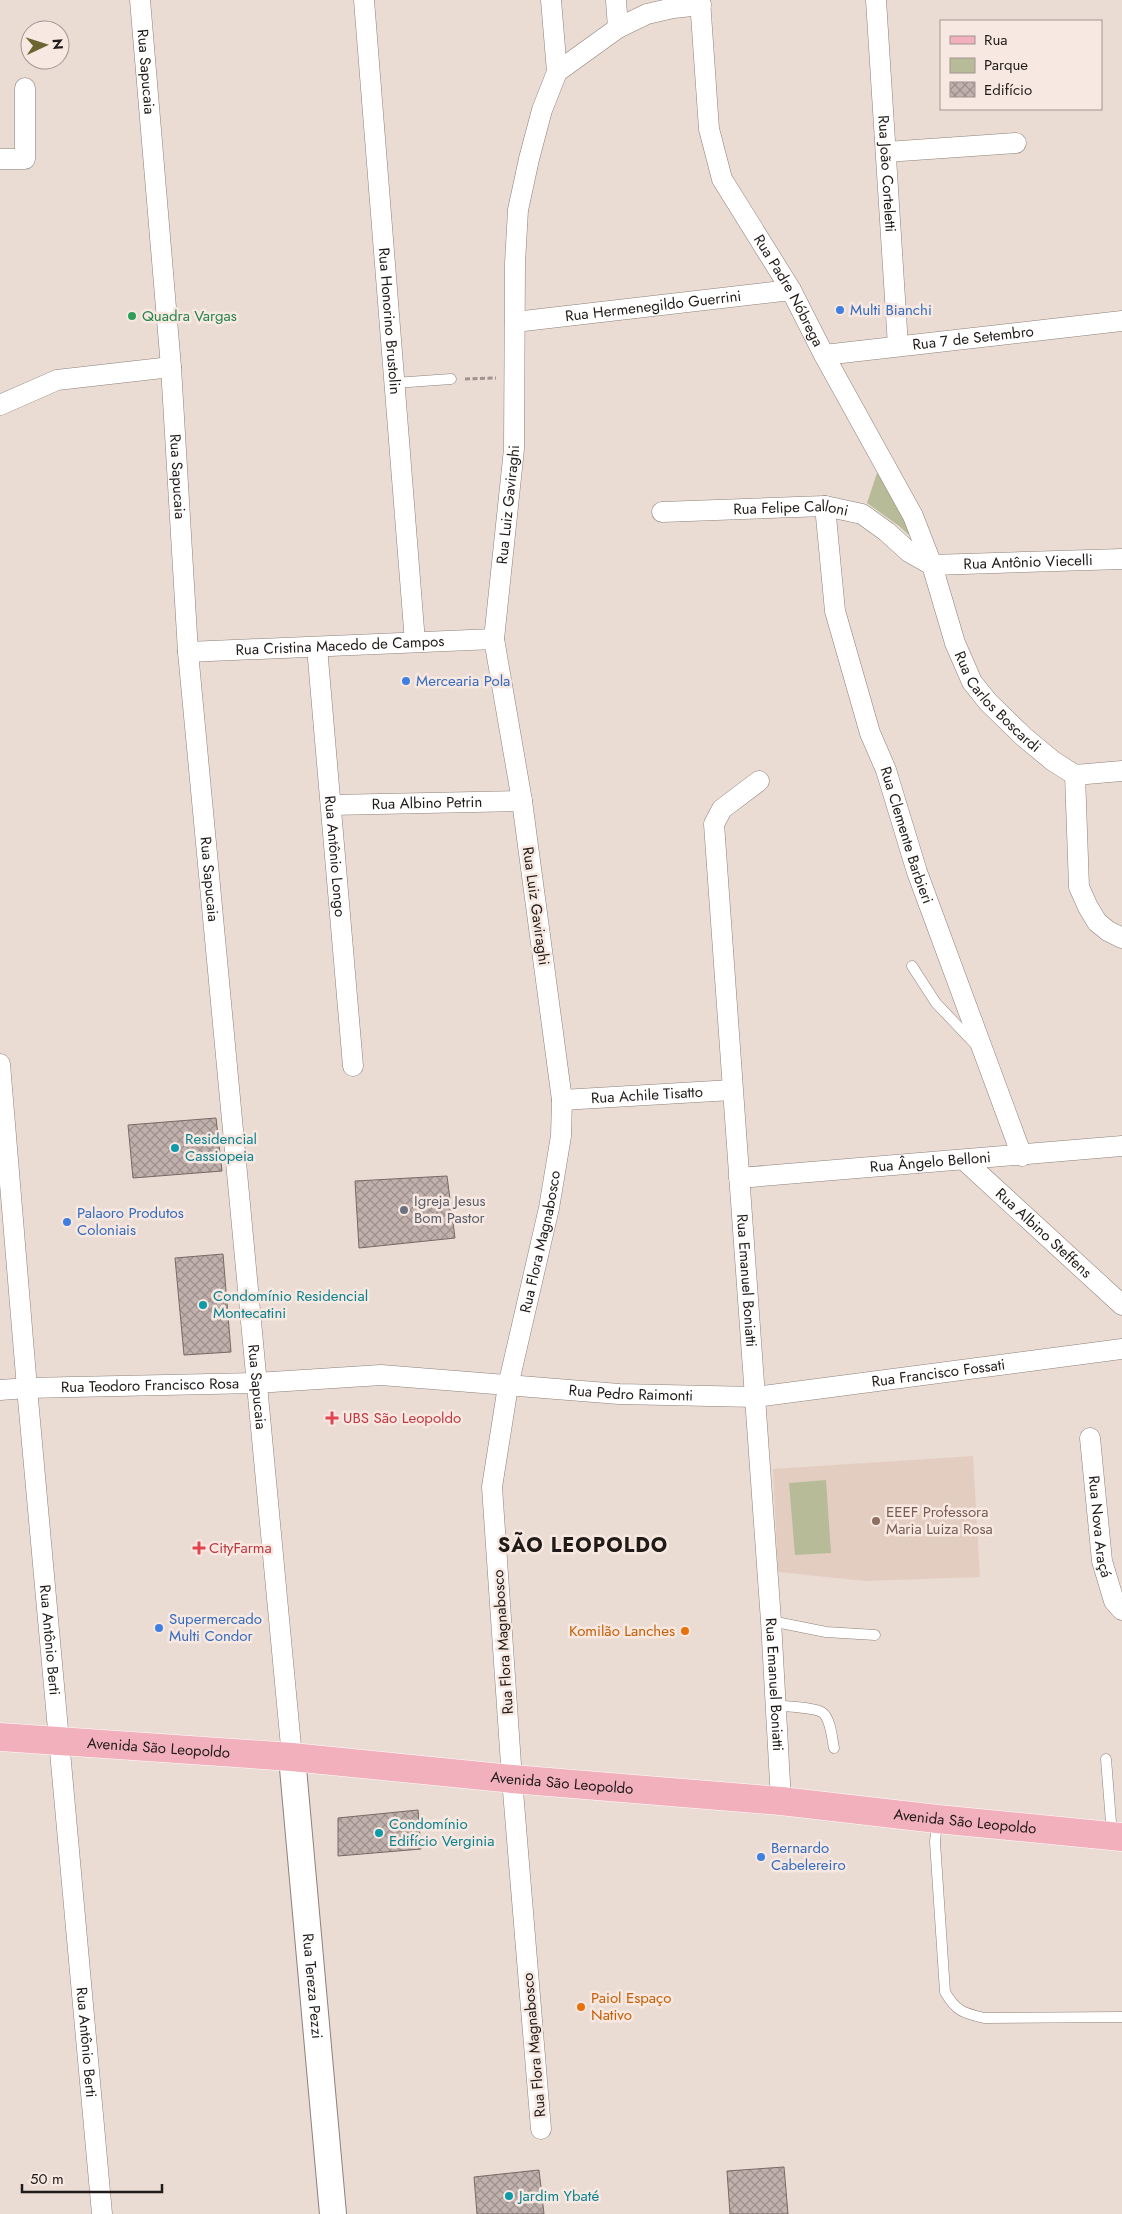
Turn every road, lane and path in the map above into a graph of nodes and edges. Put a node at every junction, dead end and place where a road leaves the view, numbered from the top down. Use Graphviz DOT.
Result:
graph roads {
  1 [pos="140,0"];
  2 [pos="364,0"];
  3 [pos="550,0"];
  4 [pos="616,0"];
  5 [pos="876,0"];
  6 [pos="700,3"];
  7 [pos="618,28"];
  8 [pos="557,72"];
  9 [pos="25,88"];
  10 [pos="1016,143"];
  11 [pos="886,152"];
  12 [pos="0,159"];
  13 [pos="791,290"];
  14 [pos="1122,321"];
  15 [pos="515,322"];
  16 [pos="898,346"];
  17 [pos="824,355"];
  18 [pos="171,367"];
  19 [pos="514,377"];
  20 [pos="451,379"];
  21 [pos="394,383"];
  22 [pos="0,405"];
  23 [pos="825,506"];
  24 [pos="662,512"];
  25 [pos="1122,559"];
  26 [pos="932,565"];
  27 [pos="494,639"];
  28 [pos="415,642"];
  29 [pos="317,647"];
  30 [pos="188,652"];
  31 [pos="1122,771"];
  32 [pos="1075,775"];
  33 [pos="759,781"];
  34 [pos="522,801"];
  35 [pos="332,805"];
  36 [pos="1122,938"];
  37 [pos="912,966"];
  38 [pos="982,1051"];
  39 [pos="0,1064"];
  40 [pos="353,1066"];
  41 [pos="732,1090"];
  42 [pos="562,1100"];
  43 [pos="1122,1146"];
  44 [pos="1022,1156"];
  45 [pos="964,1160"];
  46 [pos="739,1178"];
  47 [pos="1122,1304"];
  48 [pos="1122,1349"];
  49 [pos="256,1383"];
  50 [pos="508,1386"];
  51 [pos="27,1388"];
  52 [pos="0,1390"];
  53 [pos="755,1397"];
  54 [pos="1090,1438"];
  55 [pos="1122,1610"];
  56 [pos="771,1622"];
  57 [pos="875,1635"];
  58 [pos="775,1705"];
  59 [pos="0,1737"];
  60 [pos="60,1741"];
  61 [pos="834,1748"];
  62 [pos="292,1757"];
  63 [pos="1106,1759"];
  64 [pos="512,1780"];
  65 [pos="781,1801"];
  66 [pos="937,1819"];
  67 [pos="1117,1836"];
  68 [pos="1122,2017"];
  69 [pos="541,2129"];
  70 [pos="102,2214"];
  71 [pos="333,2214"];
  1 -- 18 [label="street, Rua Sapucaia"];
  2 -- 21 [label="street, Rua Honorino Brustolin"];
  3 -- 8 [label="street"];
  4 -- 7 [label="street"];
  5 -- 11 [label="street, Rua João Corteletti"];
  6 -- 7 [label="street"];
  6 -- 13 [label="street, Rua Padre Nóbrega"];
  7 -- 8 [label="street"];
  8 -- 15 [label="street, Rua Luiz Gaviraghi"];
  9 -- 12 [label="street"];
  10 -- 11 [label="street"];
  11 -- 16 [label="street, Rua João Corteletti"];
  13 -- 15 [label="street, Rua Hermenegildo Guerrini"];
  13 -- 17 [label="street, Rua Padre Nóbrega"];
  14 -- 16 [label="street, Rua 7 de Setembro"];
  15 -- 19 [label="street, Rua Luiz Gaviraghi"];
  16 -- 17 [label="street, Rua 7 de Setembro"];
  17 -- 26 [label="street, Rua Padre Nóbrega"];
  18 -- 22 [label="street"];
  18 -- 30 [label="street, Rua Sapucaia"];
  19 -- 20 [label="path"];
  19 -- 27 [label="street, Rua Luiz Gaviraghi"];
  20 -- 21 [label="lane"];
  21 -- 28 [label="street, Rua Honorino Brustolin"];
  23 -- 24 [label="street, Rua Felipe Calloni"];
  23 -- 26 [label="street, Rua Felipe Calloni"];
  23 -- 38 [label="street, Rua Clemente Barbieri"];
  25 -- 26 [label="street, Rua Antônio Viecelli"];
  26 -- 32 [label="street, Rua Carlos Boscardi"];
  27 -- 28 [label="street, Rua Cristina Macedo de Campos"];
  27 -- 34 [label="street, Rua Luiz Gaviraghi"];
  28 -- 29 [label="street, Rua Cristina Macedo de Campos"];
  29 -- 30 [label="street, Rua Cristina Macedo de Campos"];
  29 -- 35 [label="street, Rua Antônio Longo"];
  30 -- 49 [label="street, Rua Sapucaia"];
  31 -- 32 [label="street"];
  32 -- 36 [label="street"];
  33 -- 41 [label="street, Rua Emanuel Boniatti"];
  34 -- 35 [label="street, Rua Albino Petrin"];
  34 -- 42 [label="street, Rua Luiz Gaviraghi"];
  35 -- 40 [label="street, Rua Antônio Longo"];
  37 -- 38 [label="lane"];
  38 -- 44 [label="street, Rua Clemente Barbieri"];
  39 -- 51 [label="street, Rua Antônio Berti"];
  41 -- 42 [label="street, Rua Achile Tisatto"];
  41 -- 46 [label="street, Rua Emanuel Boniatti"];
  42 -- 50 [label="street, Rua Flora Magnabosco"];
  43 -- 44 [label="street, Rua Ângelo Belloni"];
  44 -- 45 [label="street, Rua Ângelo Belloni"];
  45 -- 46 [label="street, Rua Ângelo Belloni"];
  45 -- 47 [label="street, Rua Albino Steffens"];
  46 -- 53 [label="street, Rua Emanuel Boniatti"];
  48 -- 53 [label="street, Rua Francisco Fossati"];
  49 -- 50 [label="street, Rua Teodoro Francisco Rosa"];
  49 -- 51 [label="street, Rua Teodoro Francisco Rosa"];
  49 -- 62 [label="street, Rua Sapucaia"];
  50 -- 53 [label="street, Rua Pedro Raimonti"];
  50 -- 64 [label="street, Rua Flora Magnabosco"];
  51 -- 52 [label="street, Rua Teodoro Francisco Rosa"];
  51 -- 60 [label="street, Rua Antônio Berti"];
  53 -- 56 [label="street, Rua Emanuel Boniatti"];
  54 -- 55 [label="street, Rua Nova Araçá"];
  56 -- 57 [label="lane"];
  56 -- 58 [label="street, Rua Emanuel Boniatti"];
  58 -- 61 [label="lane"];
  58 -- 65 [label="street, Rua Emanuel Boniatti"];
  59 -- 60 [label="main road, Avenida São Leopoldo"];
  60 -- 62 [label="main road, Avenida São Leopoldo"];
  60 -- 70 [label="street, Rua Antônio Berti"];
  62 -- 64 [label="main road, Avenida São Leopoldo"];
  62 -- 71 [label="street, Rua Tereza Pezzi"];
  63 -- 67 [label="lane"];
  64 -- 65 [label="main road, Avenida São Leopoldo"];
  64 -- 69 [label="street, Rua Flora Magnabosco"];
  65 -- 66 [label="main road, Avenida São Leopoldo"];
  66 -- 67 [label="main road, Avenida São Leopoldo"];
  66 -- 68 [label="lane"];
}
